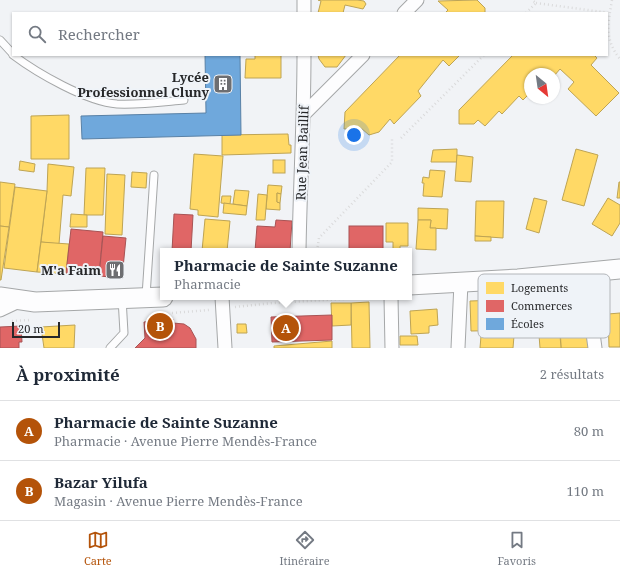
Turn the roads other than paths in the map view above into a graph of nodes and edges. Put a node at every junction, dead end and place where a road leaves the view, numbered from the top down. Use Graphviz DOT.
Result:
graph roads {
  1 [pos="304,0"];
  2 [pos="417,0"];
  3 [pos="304,12"];
  4 [pos="405,12"];
  5 [pos="0,40"];
  6 [pos="12,54"];
  7 [pos="14,56"];
  8 [pos="304,56"];
  9 [pos="361,56"];
  10 [pos="184,100"];
  11 [pos="304,114"];
  12 [pos="154,175"];
  13 [pos="299,248"];
  14 [pos="620,269"];
  15 [pos="563,274"];
  16 [pos="478,282"];
  17 [pos="461,283"];
  18 [pos="412,286"];
  19 [pos="0,297"];
  20 [pos="122,298"];
  21 [pos="391,300"];
  22 [pos="19,301"];
  23 [pos="159,302"];
  24 [pos="223,303"];
  25 [pos="3,315"];
  26 [pos="594,338"];
  27 [pos="110,348"];
  28 [pos="225,348"];
  29 [pos="392,348"];
  30 [pos="458,348"];
  31 [pos="595,348"];
  1 -- 3 [label="street"];
  2 -- 4 [label="street"];
  5 -- 6 [label="lane"];
  7 -- 10 [label="lane"];
  8 -- 11 [label="street, Rue Jean Baillif"];
  9 -- 11 [label="street"];
  11 -- 13 [label="street, Rue Jean Baillif"];
  12 -- 23 [label="lane"];
  14 -- 15 [label="main road"];
  16 -- 17 [label="main road"];
  17 -- 18 [label="main road"];
  17 -- 30 [label="street"];
  19 -- 22 [label="main road"];
  20 -- 22 [label="main road"];
  20 -- 23 [label="main road"];
  20 -- 27 [label="lane"];
  21 -- 29 [label="street"];
  22 -- 25 [label="street"];
  24 -- 28 [label="street"];
  26 -- 31 [label="street"];
}
